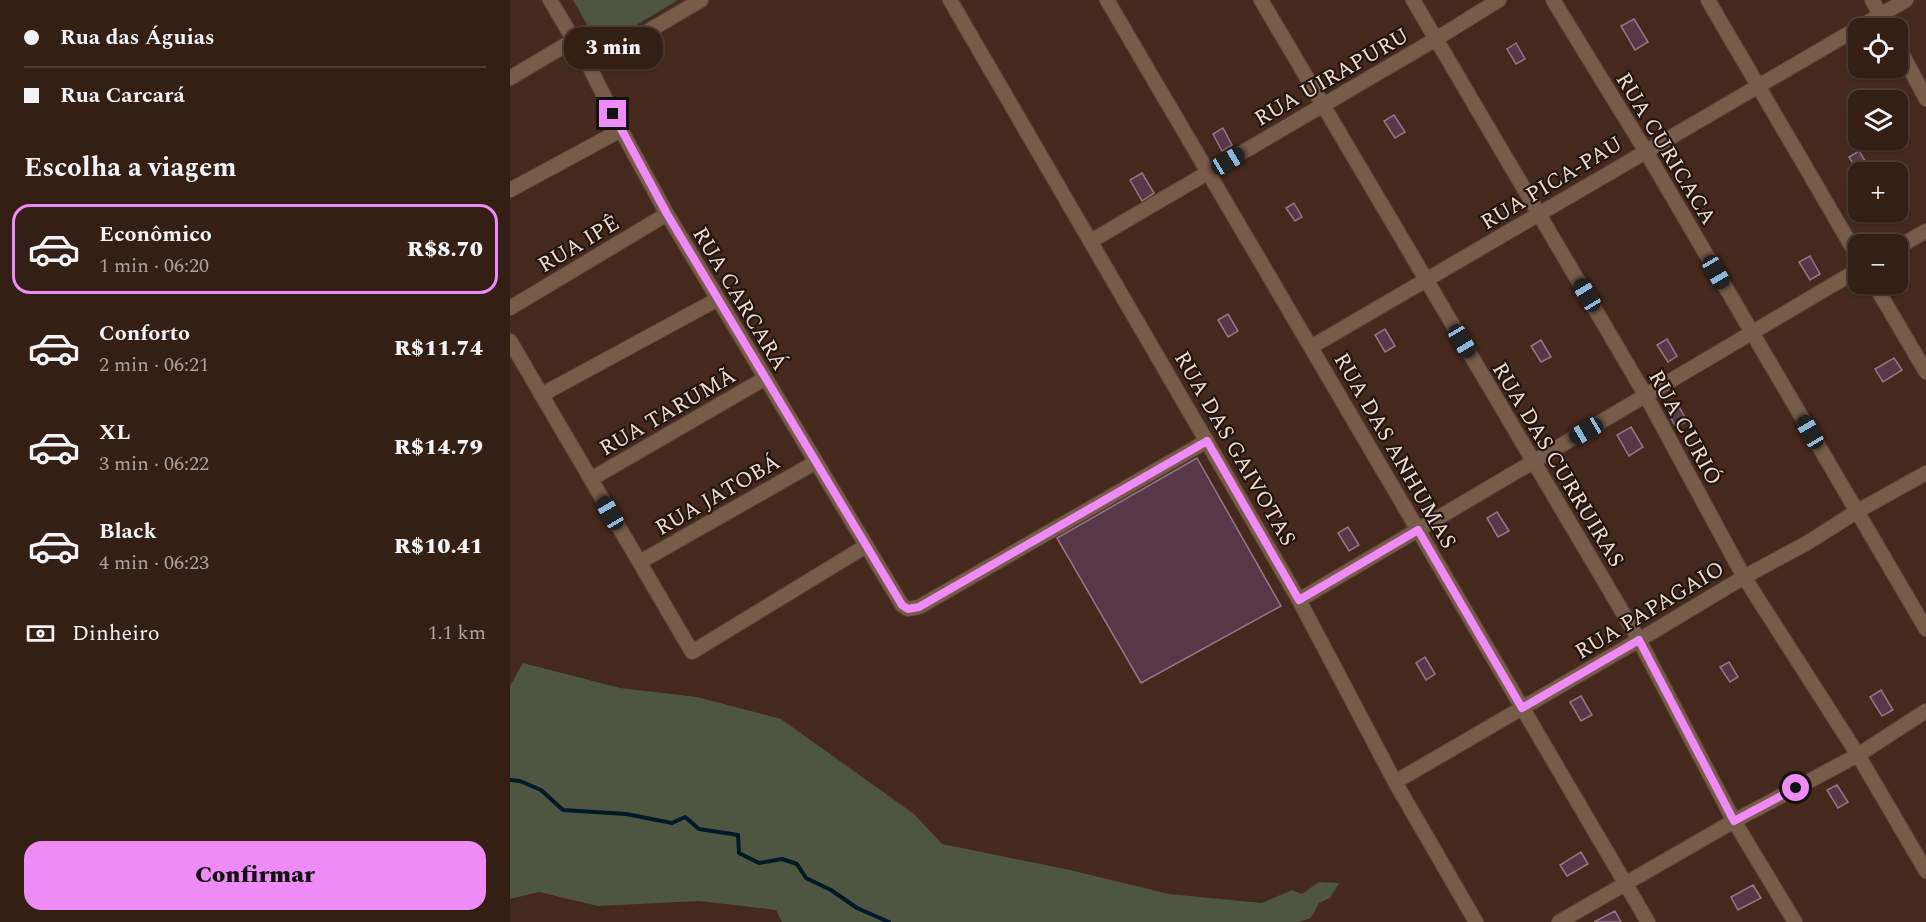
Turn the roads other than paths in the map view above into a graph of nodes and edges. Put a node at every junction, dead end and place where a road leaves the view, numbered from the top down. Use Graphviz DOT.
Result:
graph roads {
  1 [pos="550,0"];
  2 [pos="701,0"];
  3 [pos="950,0"];
  4 [pos="1107,0"];
  5 [pos="1261,0"];
  6 [pos="1413,0"];
  7 [pos="1499,0"];
  8 [pos="1553,0"];
  9 [pos="1708,0"];
  10 [pos="1872,0"];
  11 [pos="1906,0"];
  12 [pos="1881,15"];
  13 [pos="1883,18"];
  14 [pos="1436,39"];
  15 [pos="574,40"];
  16 [pos="1908,65"];
  17 [pos="589,66"];
  18 [pos="510,78"];
  19 [pos="1758,86"];
  20 [pos="1926,99"];
  21 [pos="1323,105"];
  22 [pos="621,130"];
  23 [pos="1645,150"];
  24 [pos="1208,172"];
  25 [pos="510,190"];
  26 [pos="667,214"];
  27 [pos="1539,214"];
  28 [pos="1926,231"];
  29 [pos="1848,239"];
  30 [pos="1090,241"];
  31 [pos="1908,241"];
  32 [pos="1848,276"];
  33 [pos="1426,280"];
  34 [pos="1880,294"];
  35 [pos="717,299"];
  36 [pos="510,308"];
  37 [pos="1752,333"];
  38 [pos="512,347"];
  39 [pos="1311,347"];
  40 [pos="1926,372"];
  41 [pos="764,379"];
  42 [pos="541,395"];
  43 [pos="1646,396"];
  44 [pos="1207,441"];
  45 [pos="816,462"];
  46 [pos="1534,462"];
  47 [pos="1926,472"];
  48 [pos="591,479"];
  49 [pos="1856,512"];
  50 [pos="1418,530"];
  51 [pos="866,546"];
  52 [pos="640,562"];
  53 [pos="1744,577"];
  54 [pos="1299,600"];
  55 [pos="1926,629"];
  56 [pos="1639,640"];
  57 [pos="1522,708"];
  58 [pos="1926,711"];
  59 [pos="1858,755"];
  60 [pos="1395,782"];
  61 [pos="1734,821"];
  62 [pos="1926,871"];
  63 [pos="1626,884"];
  64 [pos="1476,922"];
  65 [pos="1558,922"];
  66 [pos="1648,922"];
  67 [pos="1795,922"];
  1 -- 15 [label="street, RUA CARCARÁ"];
  2 -- 17 [label="street"];
  3 -- 30 [label="street, RUA DAS GAIVOTAS"];
  4 -- 24 [label="street, RUA DAS ANHUMAS"];
  5 -- 21 [label="street, RUA DAS CURRUIRAS"];
  6 -- 14 [label="street, RUA CURIÓ"];
  7 -- 14 [label="street, RUA UIRAPURU"];
  8 -- 23 [label="street, RUA CURICACA"];
  9 -- 19 [label="street"];
  10 -- 12 [label="street"];
  11 -- 12 [label="street, RUA PICA-PAU"];
  12 -- 13 [label="street"];
  12 -- 19 [label="street, RUA PICA-PAU"];
  14 -- 21 [label="street, RUA UIRAPURU"];
  14 -- 27 [label="street, RUA CURIÓ"];
  15 -- 17 [label="street, RUA CARCARÁ"];
  15 -- 18 [label="street"];
  16 -- 20 [label="street"];
  17 -- 22 [label="street, RUA CARCARÁ"];
  19 -- 23 [label="street, RUA PICA-PAU"];
  19 -- 29 [label="street"];
  21 -- 24 [label="street, RUA UIRAPURU"];
  21 -- 33 [label="street, RUA DAS CURRUIRAS"];
  22 -- 25 [label="street"];
  22 -- 26 [label="street, RUA CARCARÁ"];
  23 -- 27 [label="street, RUA PICA-PAU"];
  23 -- 37 [label="street, RUA CURICACA"];
  24 -- 30 [label="street, RUA UIRAPURU"];
  24 -- 39 [label="street, RUA DAS ANHUMAS"];
  26 -- 35 [label="street, RUA CARCARÁ"];
  26 -- 36 [label="street, RUA IPÊ"];
  27 -- 33 [label="street, RUA PICA-PAU"];
  27 -- 43 [label="street, RUA CURIÓ"];
  28 -- 31 [label="street"];
  30 -- 44 [label="street, RUA DAS GAIVOTAS"];
  32 -- 37 [label="street"];
  33 -- 39 [label="street, RUA PICA-PAU"];
  33 -- 46 [label="street, RUA DAS CURRUIRAS"];
  34 -- 40 [label="street"];
  35 -- 41 [label="street, RUA CARCARÁ"];
  35 -- 42 [label="street"];
  37 -- 43 [label="street"];
  37 -- 49 [label="street, RUA CURICACA"];
  38 -- 42 [label="street"];
  39 -- 50 [label="street, RUA DAS ANHUMAS"];
  41 -- 45 [label="street, RUA CARCARÁ"];
  41 -- 48 [label="street, RUA TARUMÃ"];
  42 -- 48 [label="street"];
  43 -- 46 [label="street"];
  43 -- 53 [label="street, RUA CURIÓ"];
  44 -- 51 [label="street, RUA CARCARÁ"];
  44 -- 54 [label="street, RUA DAS GAIVOTAS"];
  45 -- 51 [label="street, RUA CARCARÁ"];
  45 -- 52 [label="street, RUA JATOBÁ"];
  46 -- 50 [label="street"];
  46 -- 56 [label="street, RUA DAS CURRUIRAS"];
  47 -- 49 [label="street, RUA PAPAGAIO"];
  48 -- 52 [label="street"];
  49 -- 53 [label="street, RUA PAPAGAIO"];
  49 -- 55 [label="street, RUA CURICACA"];
  50 -- 54 [label="street"];
  50 -- 57 [label="street, RUA DAS ANHUMAS"];
  51 -- 52 [label="street"];
  53 -- 56 [label="street, RUA PAPAGAIO"];
  53 -- 59 [label="street, RUA CURIÓ"];
  54 -- 60 [label="street, RUA DAS GAIVOTAS"];
  56 -- 57 [label="street, RUA PAPAGAIO"];
  56 -- 61 [label="street, RUA DAS CURRUIRAS"];
  57 -- 60 [label="street, RUA PAPAGAIO"];
  57 -- 63 [label="street, RUA DAS ANHUMAS"];
  58 -- 59 [label="street"];
  59 -- 61 [label="street"];
  59 -- 62 [label="street, RUA CURIÓ"];
  60 -- 64 [label="street, RUA DAS GAIVOTAS"];
  61 -- 63 [label="street"];
  61 -- 67 [label="street, RUA DAS CURRUIRAS"];
  63 -- 65 [label="street"];
  63 -- 66 [label="street, RUA DAS ANHUMAS"];
}
